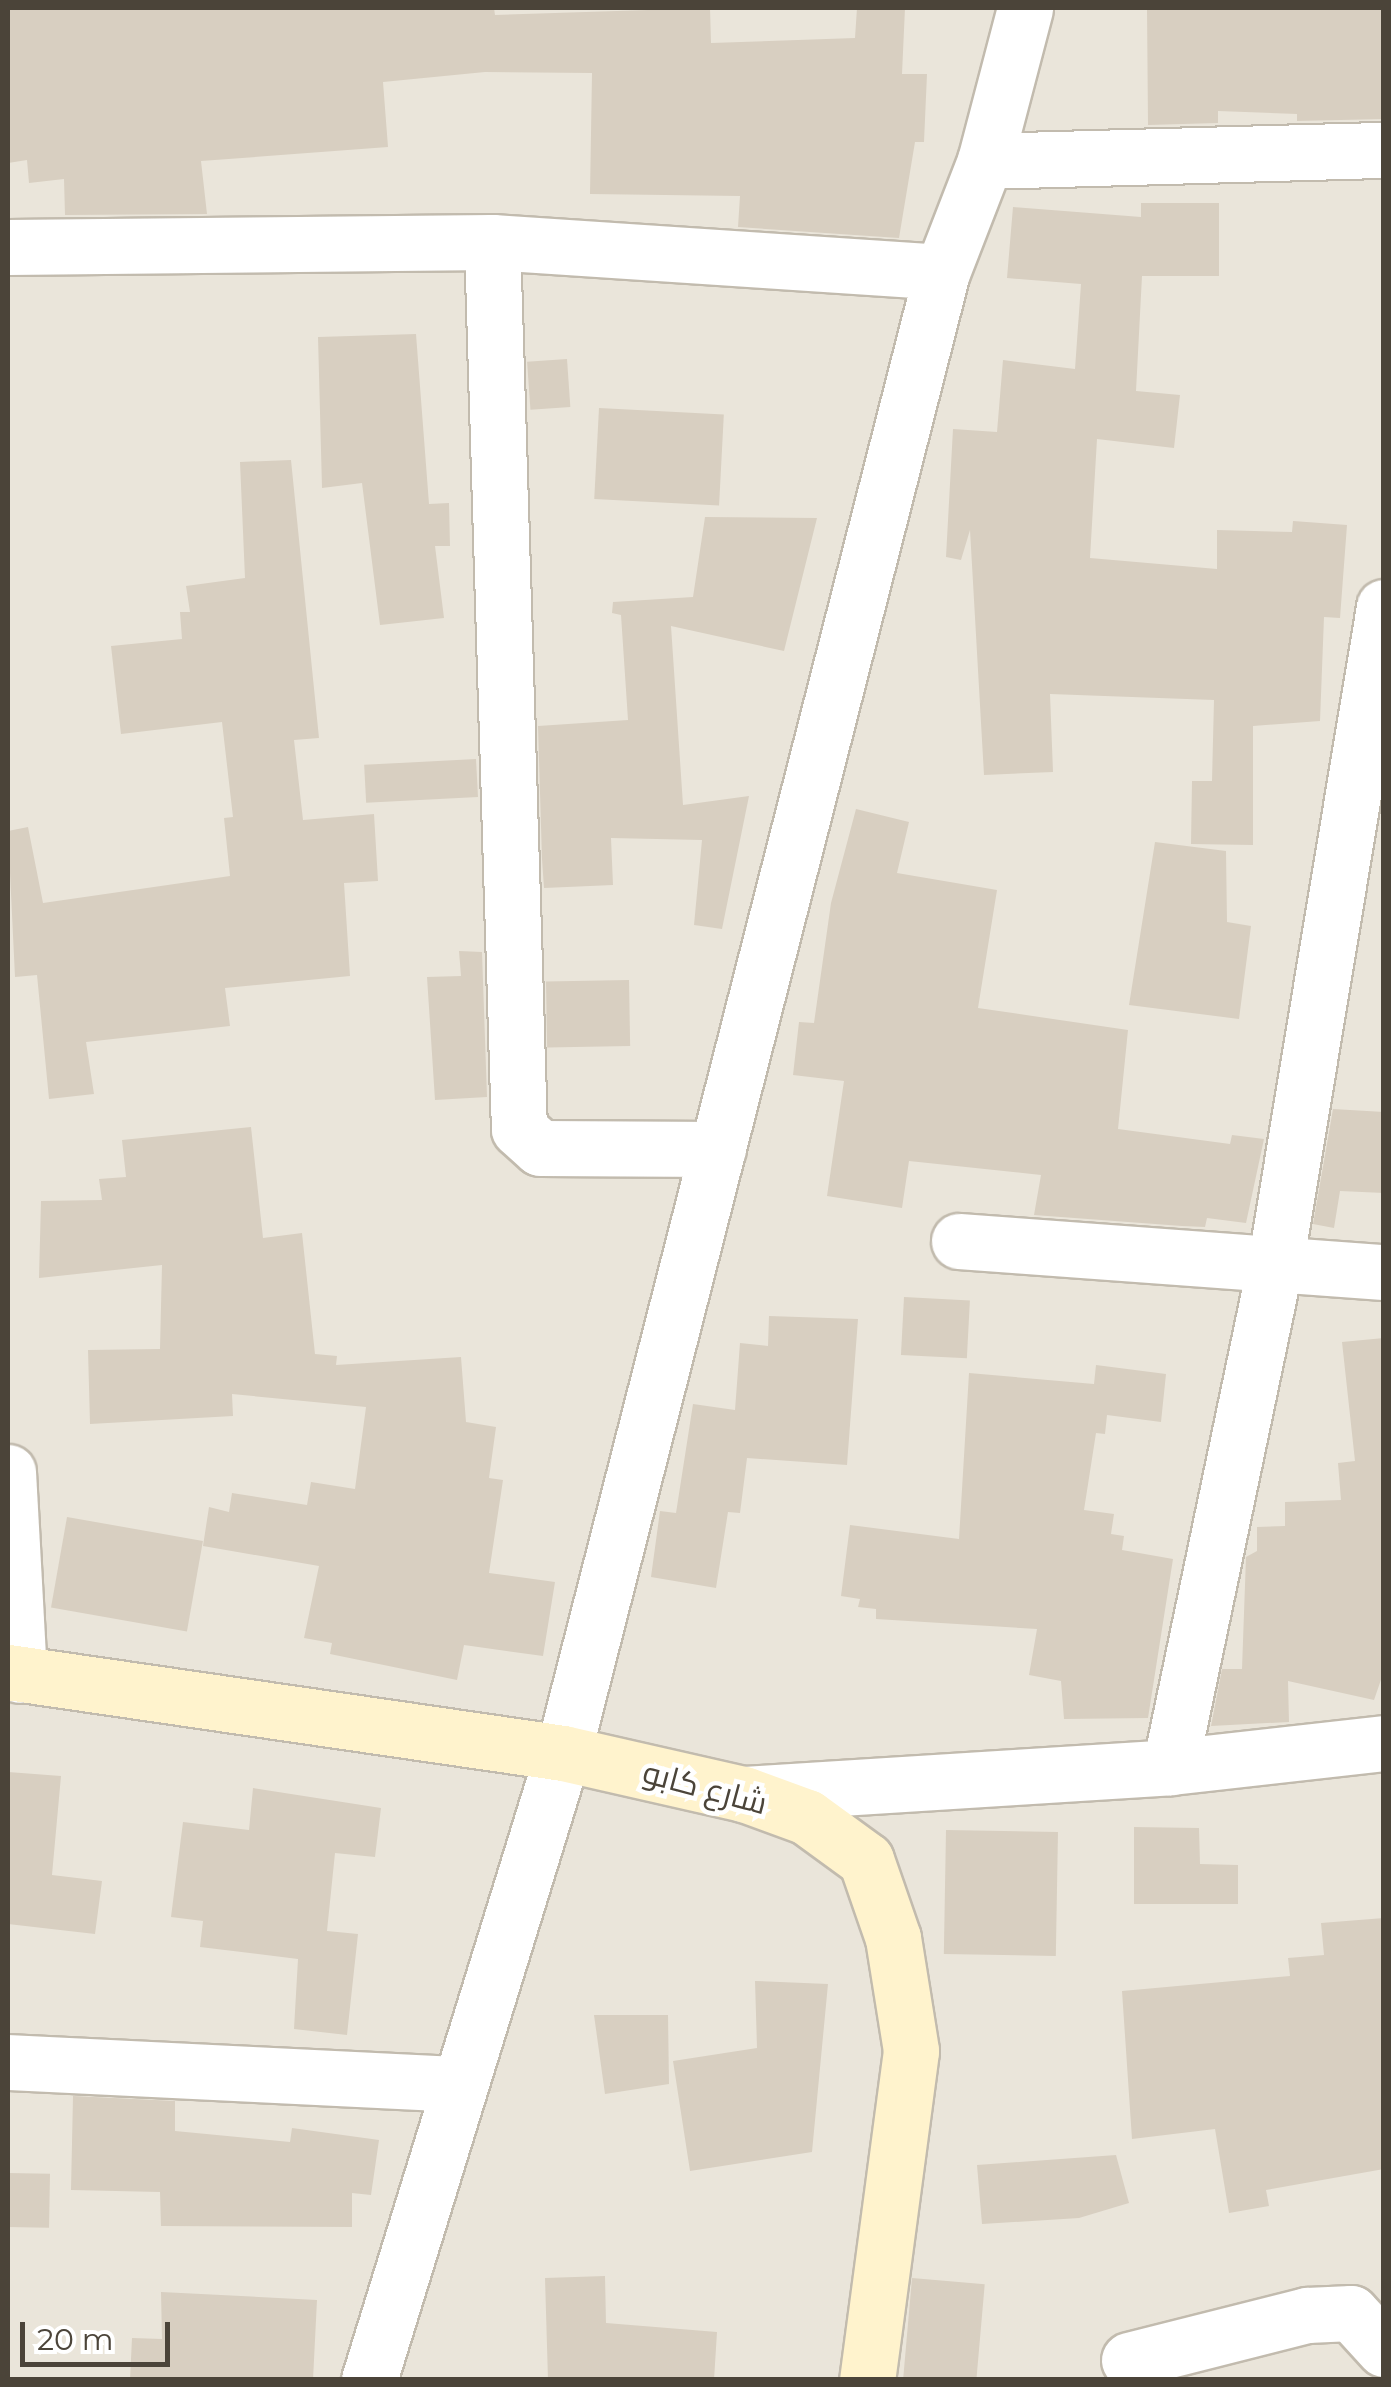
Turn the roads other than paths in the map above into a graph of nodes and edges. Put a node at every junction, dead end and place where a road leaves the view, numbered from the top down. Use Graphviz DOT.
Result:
graph roads {
  1 [pos="1025,8"];
  2 [pos="1384,150"];
  3 [pos="985,161"];
  4 [pos="492,242"];
  5 [pos="8,247"];
  6 [pos="942,272"];
  7 [pos="1384,607"];
  8 [pos="1374,723"];
  9 [pos="718,1149"];
  10 [pos="960,1242"];
  11 [pos="1275,1265"];
  12 [pos="1384,1272"];
  13 [pos="8,1472"];
  14 [pos="14,1674"];
  15 [pos="1384,1744"];
  16 [pos="563,1754"];
  17 [pos="1170,1766"];
  18 [pos="744,1794"];
  19 [pos="8,2062"];
  20 [pos="458,2084"];
  21 [pos="1384,2349"];
  22 [pos="1129,2360"];
  23 [pos="369,2380"];
  24 [pos="866,2380"];
  1 -- 3 [label="street"];
  2 -- 3 [label="street"];
  3 -- 6 [label="street"];
  4 -- 5 [label="street"];
  4 -- 6 [label="street"];
  4 -- 9 [label="street"];
  6 -- 9 [label="street"];
  7 -- 8 [label="street"];
  8 -- 11 [label="street"];
  9 -- 16 [label="street"];
  10 -- 11 [label="street"];
  11 -- 12 [label="street"];
  11 -- 17 [label="street"];
  13 -- 14 [label="street"];
  14 -- 16 [label="street, شارع كابو"];
  15 -- 17 [label="street"];
  16 -- 18 [label="street, شارع كابو"];
  16 -- 20 [label="street"];
  17 -- 18 [label="street"];
  18 -- 24 [label="street, شارع كابو"];
  19 -- 20 [label="street"];
  20 -- 23 [label="street"];
  21 -- 22 [label="street"];
}
